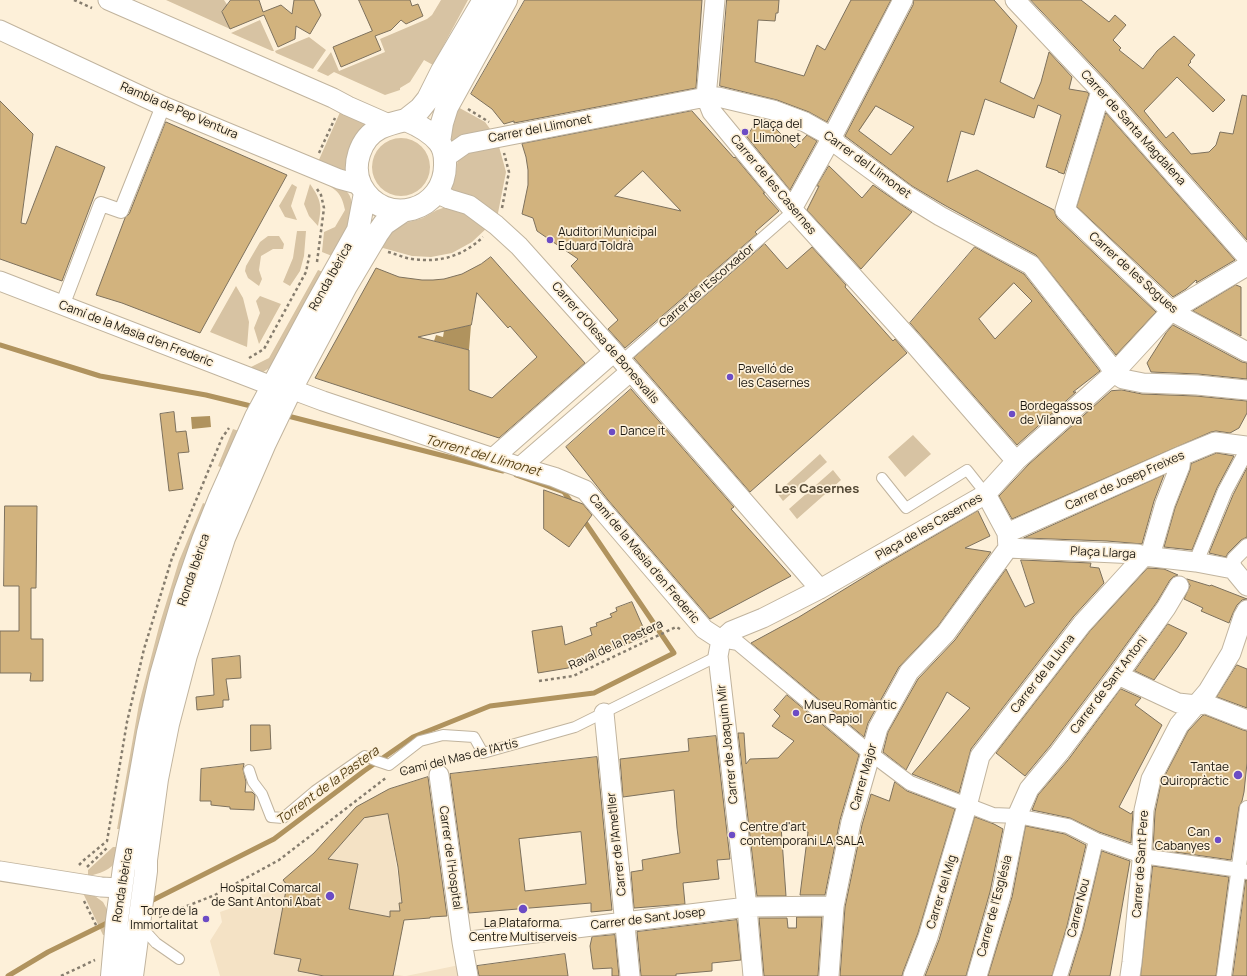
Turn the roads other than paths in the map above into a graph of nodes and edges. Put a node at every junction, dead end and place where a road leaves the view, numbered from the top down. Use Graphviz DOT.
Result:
graph roads {
  1 [pos="108,0"];
  2 [pos="484,0"];
  3 [pos="506,0"];
  4 [pos="714,0"];
  5 [pos="903,0"];
  6 [pos="1015,0"];
  7 [pos="0,30"];
  8 [pos="1101,91"];
  9 [pos="706,97"];
  10 [pos="163,106"];
  11 [pos="398,122"];
  12 [pos="832,137"];
  13 [pos="442,150"];
  14 [pos="363,189"];
  15 [pos="436,193"];
  16 [pos="792,210"];
  17 [pos="403,211"];
  18 [pos="1247,259"];
  19 [pos="1247,266"];
  20 [pos="0,281"];
  21 [pos="62,306"];
  22 [pos="1172,311"];
  23 [pos="1247,352"];
  24 [pos="622,361"];
  25 [pos="1114,373"];
  26 [pos="282,388"];
  27 [pos="1247,390"];
  28 [pos="1247,446"];
  29 [pos="1247,450"];
  30 [pos="1181,456"];
  31 [pos="493,458"];
  32 [pos="1016,461"];
  33 [pos="520,468"];
  34 [pos="882,478"];
  35 [pos="986,494"];
  36 [pos="1008,541"];
  37 [pos="1247,546"];
  38 [pos="1147,556"];
  39 [pos="1196,562"];
  40 [pos="1233,569"];
  41 [pos="1247,586"];
  42 [pos="820,589"];
  43 [pos="1247,610"];
  44 [pos="720,648"];
  45 [pos="1118,675"];
  46 [pos="1197,706"];
  47 [pos="604,713"];
  48 [pos="1247,720"];
  49 [pos="870,753"];
  50 [pos="438,767"];
  51 [pos="249,770"];
  52 [pos="963,804"];
  53 [pos="1247,808"];
  54 [pos="1017,816"];
  55 [pos="1096,840"];
  56 [pos="1142,856"];
  57 [pos="0,871"];
  58 [pos="1241,873"];
  59 [pos="121,888"];
  60 [pos="834,906"];
  61 [pos="747,907"];
  62 [pos="625,922"];
  63 [pos="145,931"];
  64 [pos="462,942"];
  65 [pos="179,959"];
  66 [pos="112,976"];
  67 [pos="132,976"];
  68 [pos="468,976"];
  69 [pos="630,976"];
  70 [pos="753,976"];
  71 [pos="829,976"];
  72 [pos="913,976"];
  73 [pos="976,976"];
  74 [pos="1060,976"];
  75 [pos="1130,976"];
  76 [pos="1224,976"];
  1 -- 11 [label="street"];
  2 -- 11 [label="street"];
  3 -- 13 [label="street"];
  4 -- 9 [label="street, Carrer de les Casernes"];
  5 -- 12 [label="street"];
  6 -- 8 [label="street, Carrer de Santa Magdalena"];
  7 -- 10 [label="street, Rambla de Pep Ventura"];
  8 -- 18 [label="street, Carrer de Santa Magdalena"];
  8 -- 22 [label="street, Carrer de les Sogues"];
  9 -- 12 [label="street, Carrer del Llimonet"];
  9 -- 13 [label="street, Carrer del Llimonet"];
  9 -- 16 [label="street, Carrer de les Casernes"];
  10 -- 14 [label="street, Rambla de Pep Ventura"];
  10 -- 21 [label="street"];
  11 -- 13 [label="street"];
  11 -- 14 [label="street"];
  12 -- 16 [label="street"];
  12 -- 25 [label="street, Carrer del Llimonet"];
  13 -- 15 [label="street"];
  14 -- 17 [label="street"];
  14 -- 26 [label="street, Ronda Ibèrica"];
  15 -- 17 [label="street"];
  15 -- 24 [label="street, Carrer d'Olesa de Bonesvalls"];
  16 -- 24 [label="lane, Carrer de l'Escorxador"];
  16 -- 32 [label="street, Carrer de les Casernes"];
  17 -- 26 [label="street, Ronda Ibèrica"];
  19 -- 22 [label="street, Plaça de les Casernes"];
  20 -- 21 [label="street, Camí de la Masia d'en Frederic"];
  21 -- 26 [label="street, Camí de la Masia d'en Frederic"];
  22 -- 23 [label="street, Carrer de les Sogues"];
  22 -- 25 [label="street, Plaça de les Casernes"];
  24 -- 31 [label="street, Carrer de l'Escorxador"];
  24 -- 33 [label="street, Carrer de l'Escorxador"];
  24 -- 42 [label="street, Carrer d'Olesa de Bonesvalls"];
  25 -- 27 [label="street"];
  25 -- 32 [label="street, Plaça de les Casernes"];
  26 -- 31 [label="street, Camí de la Masia d'en Frederic"];
  26 -- 59 [label="street, Ronda Ibèrica"];
  26 -- 67 [label="street, Ronda Ibèrica"];
  28 -- 30 [label="street, Carrer de Josep Freixes"];
  29 -- 39 [label="street"];
  30 -- 36 [label="street, Carrer de Josep Freixes"];
  30 -- 38 [label="street"];
  31 -- 33 [label="street, Camí de la Masia d'en Frederic"];
  32 -- 35 [label="street, Plaça de les Casernes"];
  33 -- 44 [label="street, Camí de la Masia d'en Frederic"];
  34 -- 35 [label="lane"];
  35 -- 36 [label="street"];
  35 -- 42 [label="street, Plaça de les Casernes"];
  36 -- 38 [label="street, Plaça Llarga"];
  36 -- 49 [label="street, Carrer Major"];
  37 -- 40 [label="street"];
  38 -- 39 [label="street, Plaça Llarga"];
  38 -- 52 [label="street, Carrer de la Lluna"];
  39 -- 40 [label="street, Plaça Llarga"];
  39 -- 45 [label="street, Carrer de Sant Antoni"];
  40 -- 41 [label="street"];
  42 -- 44 [label="street, Plaça de les Casernes"];
  43 -- 46 [label="street, Carrer de Sant Pere"];
  44 -- 47 [label="lane, Camí del Mas de l'Artís"];
  44 -- 49 [label="street"];
  44 -- 61 [label="street, Carrer de Joaquim Mir"];
  45 -- 46 [label="street"];
  45 -- 54 [label="street, Carrer de Sant Antoni"];
  46 -- 48 [label="street"];
  46 -- 56 [label="street, Carrer de Sant Pere"];
  47 -- 51 [label="lane, Camí del Mas de l'Artís"];
  47 -- 62 [label="street, Carrer de l'Ametller"];
  49 -- 52 [label="street"];
  49 -- 60 [label="street, Carrer Major"];
  50 -- 64 [label="street, Carrer de l'Hospital"];
  52 -- 54 [label="street"];
  52 -- 72 [label="street, Carrer del Mig"];
  53 -- 58 [label="street"];
  54 -- 55 [label="street"];
  54 -- 73 [label="street, Carrer de l'Església"];
  55 -- 56 [label="street"];
  55 -- 74 [label="street, Carrer Nou"];
  56 -- 58 [label="street"];
  56 -- 75 [label="street, Carrer de Sant Pere"];
  57 -- 59 [label="street"];
  58 -- 76 [label="street"];
  59 -- 66 [label="street, Ronda Ibèrica"];
  60 -- 61 [label="street, Carrer de Sant Josep"];
  60 -- 71 [label="street, Carrer Major"];
  61 -- 62 [label="street, Carrer de Sant Josep"];
  61 -- 70 [label="street, Carrer de Joaquim Mir"];
  62 -- 64 [label="street, Carrer de Sant Josep"];
  62 -- 69 [label="street, Carrer de l'Ametller"];
  63 -- 65 [label="lane"];
  64 -- 68 [label="street, Carrer de l'Hospital"];
}
